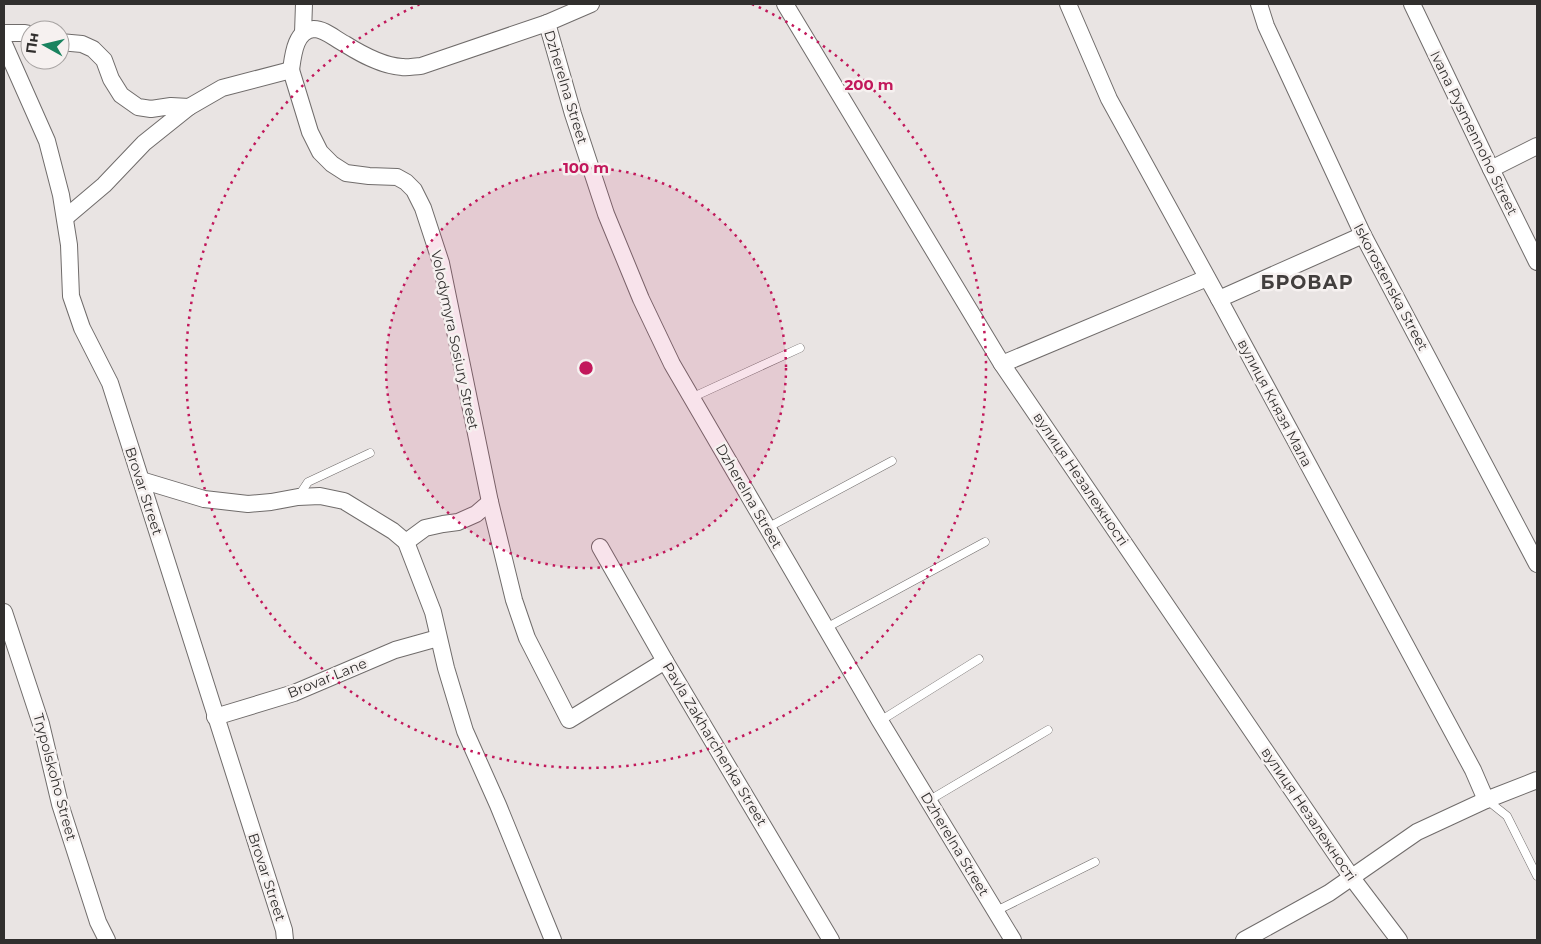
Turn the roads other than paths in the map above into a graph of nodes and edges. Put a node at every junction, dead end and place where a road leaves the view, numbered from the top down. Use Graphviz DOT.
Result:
graph roads {
  1 [pos="304,4"];
  2 [pos="591,4"];
  3 [pos="785,4"];
  4 [pos="1068,4"];
  5 [pos="1259,4"];
  6 [pos="1412,4"];
  7 [pos="547,23"];
  8 [pos="20,32"];
  9 [pos="4,33"];
  10 [pos="303,33"];
  11 [pos="70,43"];
  12 [pos="4,44"];
  13 [pos="292,70"];
  14 [pos="189,106"];
  15 [pos="1537,146"];
  16 [pos="1491,169"];
  17 [pos="64,218"];
  18 [pos="1362,235"];
  19 [pos="1537,262"];
  20 [pos="1207,278"];
  21 [pos="1219,299"];
  22 [pos="800,348"];
  23 [pos="1002,364"];
  24 [pos="692,398"];
  25 [pos="370,453"];
  26 [pos="892,461"];
  27 [pos="141,480"];
  28 [pos="298,496"];
  29 [pos="490,502"];
  30 [pos="767,528"];
  31 [pos="406,542"];
  32 [pos="985,542"];
  33 [pos="600,546"];
  34 [pos="1537,564"];
  35 [pos="4,612"];
  36 [pos="826,628"];
  37 [pos="438,638"];
  38 [pos="979,658"];
  39 [pos="665,661"];
  40 [pos="215,716"];
  41 [pos="880,721"];
  42 [pos="1048,730"];
  43 [pos="1537,780"];
  44 [pos="1486,800"];
  45 [pos="928,801"];
  46 [pos="1095,862"];
  47 [pos="1537,876"];
  48 [pos="1352,878"];
  49 [pos="996,911"];
  50 [pos="107,940"];
  51 [pos="285,940"];
  52 [pos="553,940"];
  53 [pos="831,940"];
  54 [pos="1013,940"];
  55 [pos="1244,940"];
  56 [pos="1399,940"];
  1 -- 10 [label="street"];
  2 -- 7 [label="street"];
  3 -- 23 [label="street, вулиця Незалежності"];
  4 -- 20 [label="street, вулиця Князя Мала"];
  5 -- 18 [label="street, Iskorostenska Street"];
  6 -- 16 [label="street, Ivana Pysmennoho Street"];
  7 -- 10 [label="street"];
  7 -- 24 [label="street, Dzherelna Street"];
  8 -- 9 [label="street"];
  10 -- 13 [label="street"];
  11 -- 14 [label="street"];
  12 -- 17 [label="street, Brovar Street"];
  13 -- 14 [label="street"];
  13 -- 29 [label="street, Volodymyra Sosiury Street"];
  14 -- 17 [label="street"];
  15 -- 16 [label="street"];
  16 -- 19 [label="street, Ivana Pysmennoho Street"];
  17 -- 27 [label="street, Brovar Street"];
  18 -- 21 [label="street"];
  18 -- 34 [label="street, Iskorostenska Street"];
  20 -- 21 [label="street, вулиця Князя Мала"];
  20 -- 23 [label="street"];
  21 -- 44 [label="street, вулиця Князя Мала"];
  22 -- 24 [label="lane"];
  23 -- 48 [label="street, вулиця Незалежності"];
  24 -- 30 [label="street, Dzherelna Street"];
  25 -- 28 [label="lane"];
  26 -- 30 [label="lane"];
  27 -- 28 [label="street"];
  27 -- 40 [label="street, Brovar Street"];
  28 -- 31 [label="street"];
  29 -- 31 [label="street"];
  29 -- 39 [label="street, Volodymyra Sosiury Street"];
  30 -- 36 [label="street, Dzherelna Street"];
  31 -- 37 [label="street"];
  32 -- 36 [label="lane"];
  33 -- 39 [label="street, Pavla Zakharchenka Street"];
  35 -- 50 [label="street, Trypolskoho Street"];
  36 -- 41 [label="street, Dzherelna Street"];
  37 -- 40 [label="street, Brovar Lane"];
  37 -- 52 [label="street"];
  38 -- 41 [label="lane"];
  39 -- 53 [label="street, Pavla Zakharchenka Street"];
  40 -- 51 [label="street, Brovar Street"];
  41 -- 45 [label="street, Dzherelna Street"];
  42 -- 45 [label="lane"];
  43 -- 44 [label="street"];
  44 -- 47 [label="lane"];
  44 -- 48 [label="street"];
  45 -- 49 [label="street, Dzherelna Street"];
  46 -- 49 [label="lane"];
  48 -- 55 [label="street"];
  48 -- 56 [label="street, вулиця Незалежності"];
  49 -- 54 [label="street, Dzherelna Street"];
}
